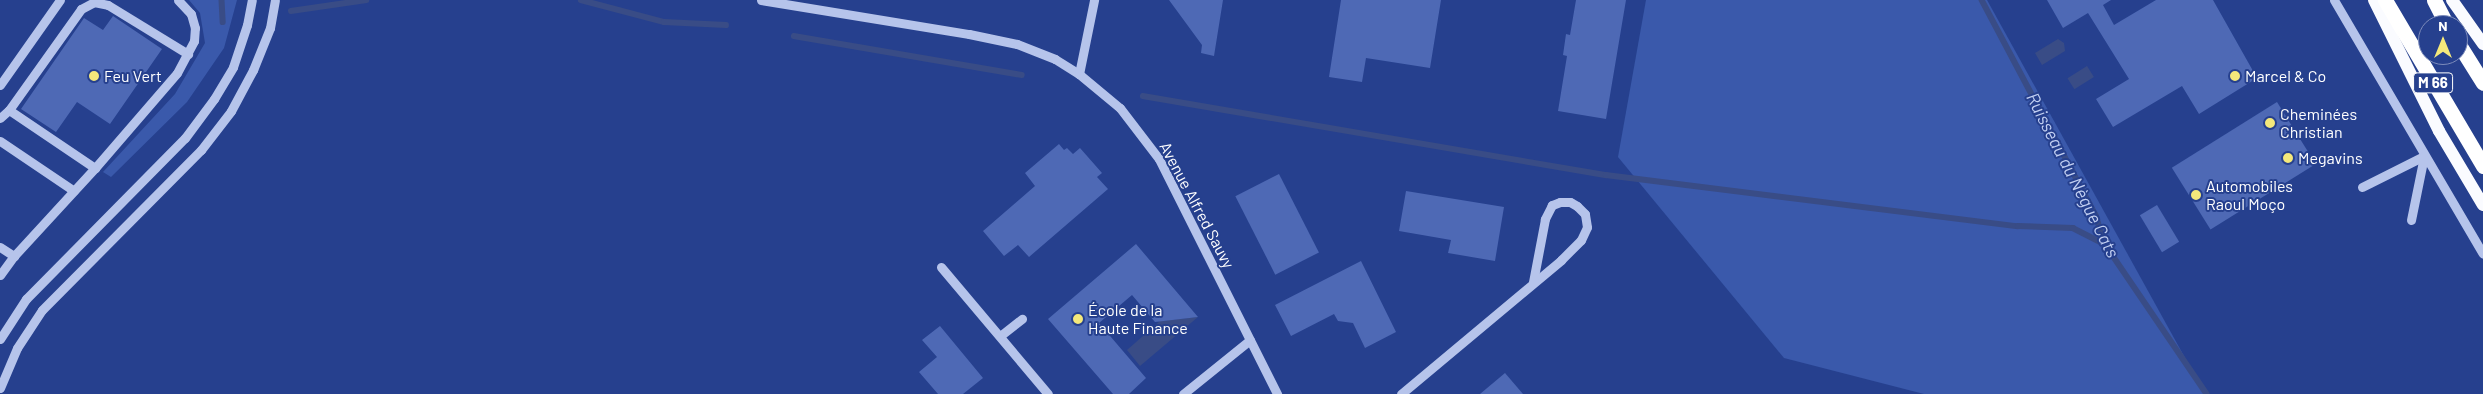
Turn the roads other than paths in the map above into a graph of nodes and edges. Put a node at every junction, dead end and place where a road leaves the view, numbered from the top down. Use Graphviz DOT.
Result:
graph roads {
  1 [pos="60,0"];
  2 [pos="178,0"];
  3 [pos="252,0"];
  4 [pos="275,0"];
  5 [pos="761,0"];
  6 [pos="1094,0"];
  7 [pos="2334,0"];
  8 [pos="2374,0"];
  9 [pos="2384,0"];
  10 [pos="2434,0"];
  11 [pos="2452,0"];
  12 [pos="2442,15"];
  13 [pos="2483,44"];
  14 [pos="188,54"];
  15 [pos="2468,59"];
  16 [pos="1079,74"];
  17 [pos="2483,83"];
  18 [pos="0,85"];
  19 [pos="9,110"];
  20 [pos="0,118"];
  21 [pos="0,141"];
  22 [pos="2424,156"];
  23 [pos="2483,166"];
  24 [pos="95,168"];
  25 [pos="2362,187"];
  26 [pos="74,191"];
  27 [pos="2483,205"];
  28 [pos="2411,220"];
  29 [pos="0,248"];
  30 [pos="2483,254"];
  31 [pos="14,256"];
  32 [pos="941,267"];
  33 [pos="0,275"];
  34 [pos="1533,282"];
  35 [pos="1022,319"];
  36 [pos="1000,336"];
  37 [pos="0,339"];
  38 [pos="1250,340"];
  39 [pos="0,388"];
  40 [pos="1048,394"];
  41 [pos="1183,394"];
  42 [pos="1277,394"];
  43 [pos="1401,394"];
  1 -- 18 [label="street"];
  2 -- 14 [label="street"];
  3 -- 37 [label="street"];
  4 -- 39 [label="street"];
  5 -- 16 [label="street, Avenue Alfred Sauvy"];
  6 -- 16 [label="street"];
  7 -- 22 [label="street"];
  8 -- 27 [label="main road, M 66"];
  9 -- 23 [label="highway, M 66"];
  10 -- 12 [label="highway"];
  11 -- 13 [label="main road"];
  14 -- 19 [label="street"];
  14 -- 24 [label="street"];
  15 -- 17 [label="highway, M 66"];
  16 -- 38 [label="street, Avenue Alfred Sauvy"];
  19 -- 20 [label="street"];
  19 -- 24 [label="street"];
  21 -- 26 [label="street"];
  22 -- 25 [label="street"];
  22 -- 28 [label="street"];
  22 -- 30 [label="street"];
  24 -- 26 [label="street"];
  26 -- 31 [label="street"];
  29 -- 31 [label="street"];
  31 -- 33 [label="street"];
  32 -- 36 [label="street"];
  34 -- 34 [label="street"];
  34 -- 43 [label="street"];
  35 -- 36 [label="street"];
  36 -- 40 [label="street"];
  38 -- 41 [label="street"];
  38 -- 42 [label="street, Avenue Alfred Sauvy"];
}
